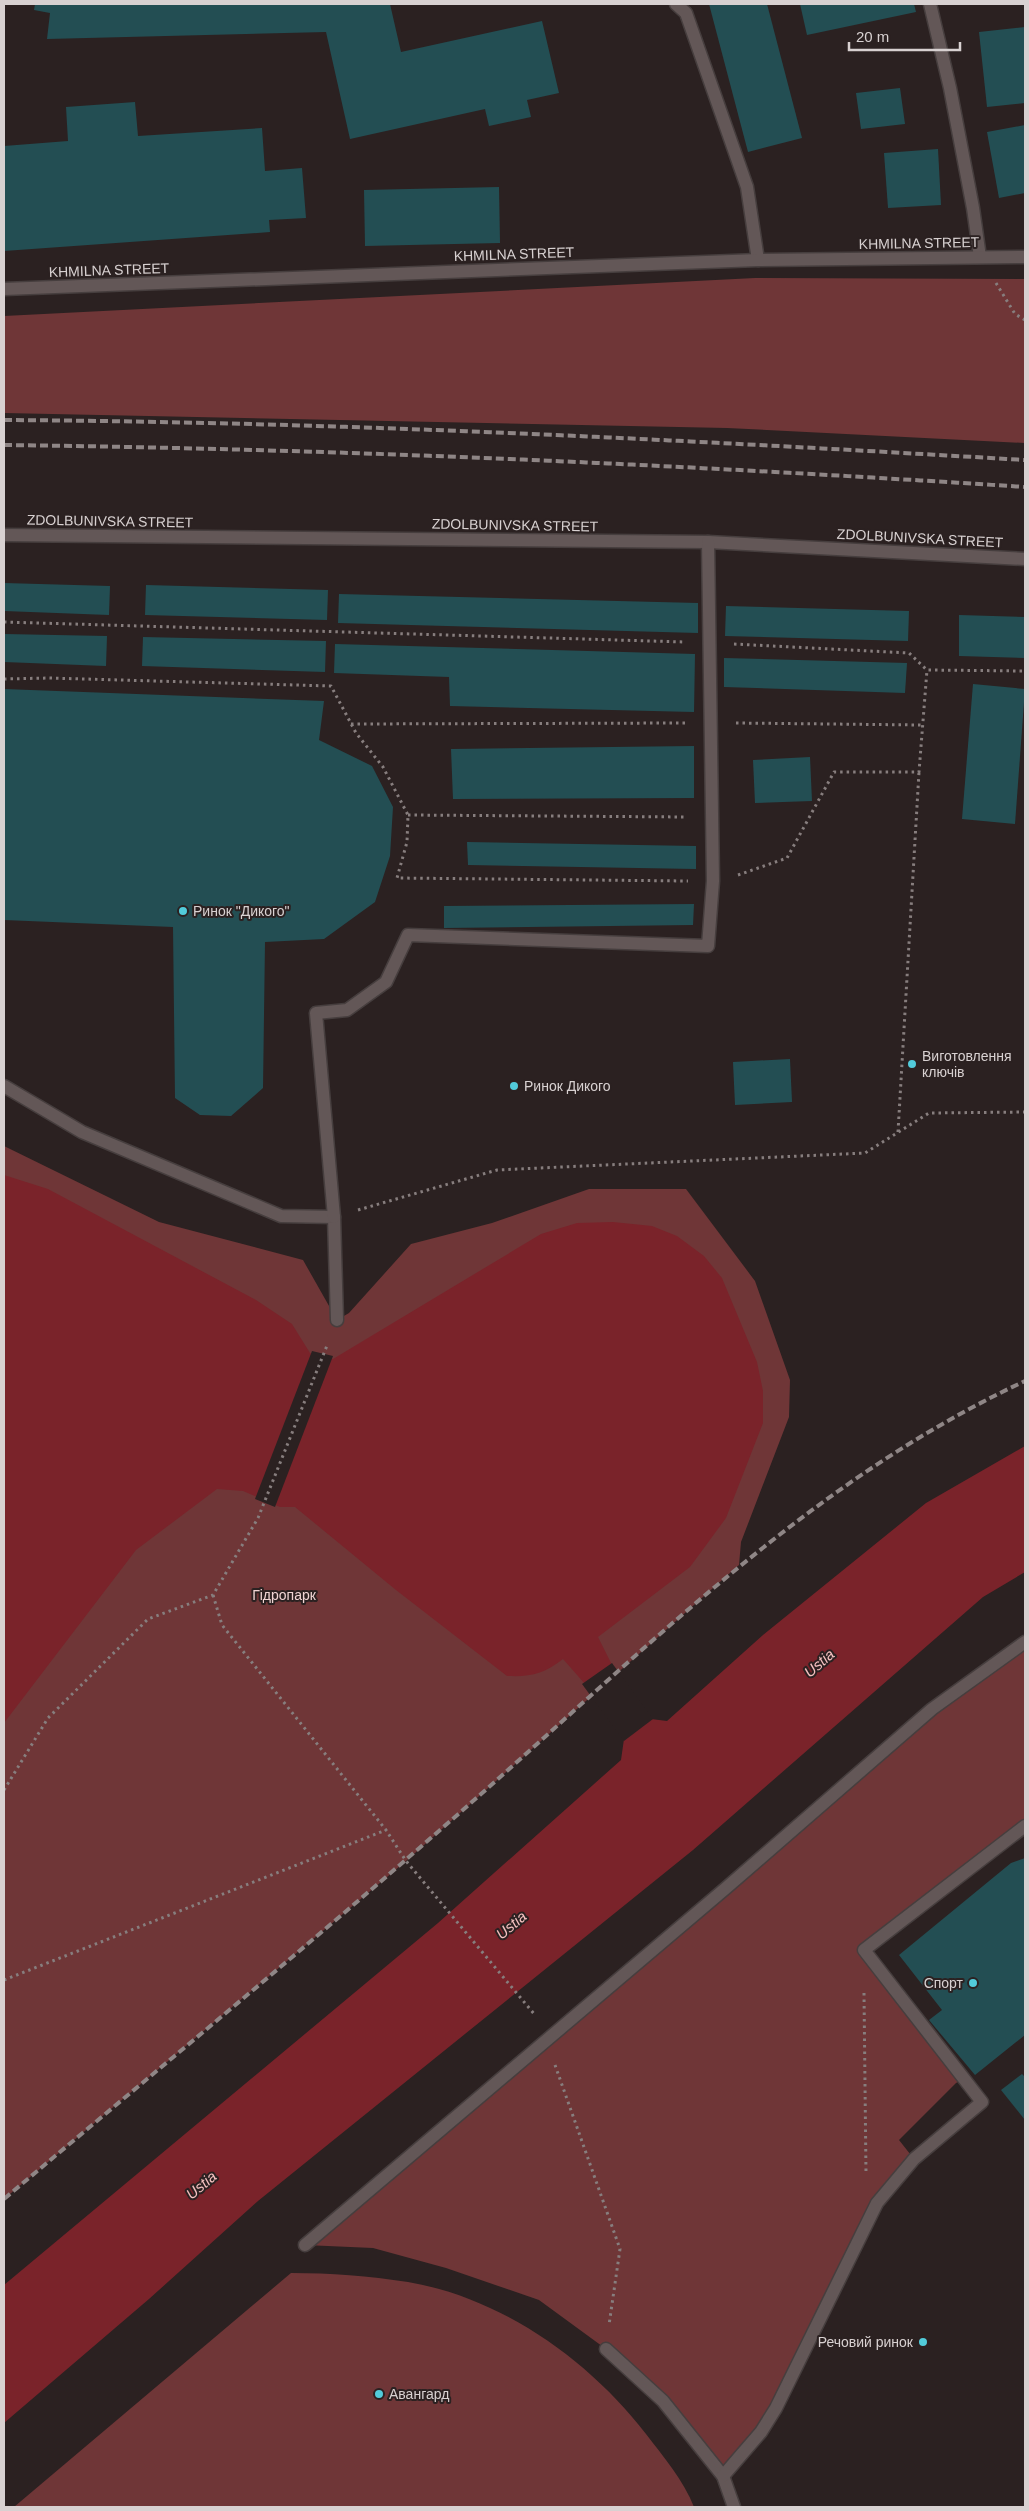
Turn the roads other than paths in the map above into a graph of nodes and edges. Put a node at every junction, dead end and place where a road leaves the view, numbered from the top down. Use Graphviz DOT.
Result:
graph roads {
  1 [pos="676,4"];
  2 [pos="930,4"];
  3 [pos="980,257"];
  4 [pos="1025,257"];
  5 [pos="758,260"];
  6 [pos="4,289"];
  7 [pos="4,535"];
  8 [pos="708,542"];
  9 [pos="1025,559"];
  10 [pos="4,1086"];
  11 [pos="334,1217"];
  12 [pos="337,1320"];
  13 [pos="1025,1642"];
  14 [pos="1025,1826"];
  15 [pos="305,2245"];
  16 [pos="606,2349"];
  17 [pos="723,2476"];
  18 [pos="734,2507"];
  1 -- 5 [label="street"];
  2 -- 3 [label="street"];
  3 -- 4 [label="street, KHMILNA STREET"];
  3 -- 5 [label="street, KHMILNA STREET"];
  5 -- 6 [label="street, KHMILNA STREET"];
  7 -- 8 [label="street, ZDOLBUNIVSKA STREET"];
  8 -- 9 [label="street, ZDOLBUNIVSKA STREET"];
  8 -- 11 [label="street"];
  10 -- 11 [label="street"];
  11 -- 12 [label="street"];
  13 -- 15 [label="street"];
  14 -- 17 [label="street"];
  16 -- 17 [label="street"];
  17 -- 18 [label="street"];
}
